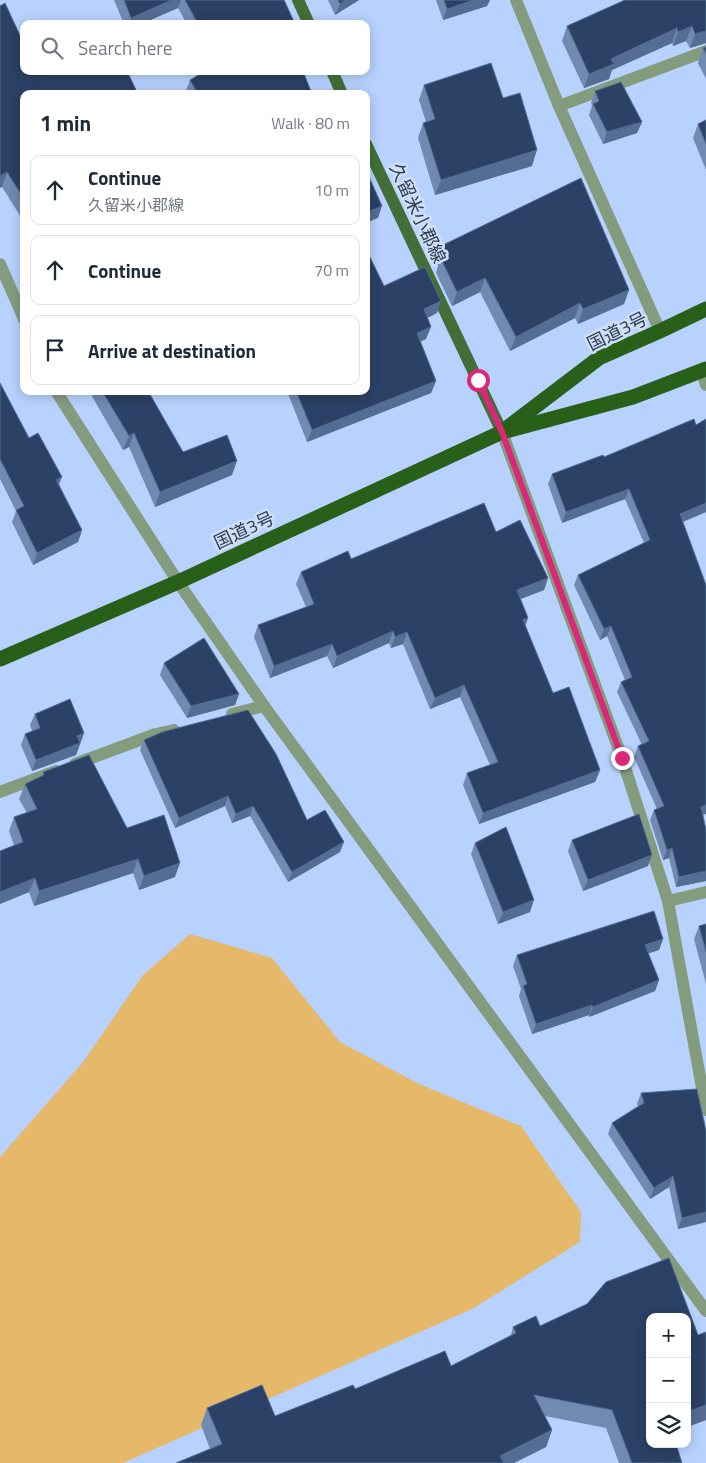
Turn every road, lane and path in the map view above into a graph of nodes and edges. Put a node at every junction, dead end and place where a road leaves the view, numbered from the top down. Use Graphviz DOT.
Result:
graph roads {
  1 [pos="298,0"];
  2 [pos="516,0"];
  3 [pos="307,20"];
  4 [pos="706,51"];
  5 [pos="334,75"];
  6 [pos="340,90"];
  7 [pos="559,106"];
  8 [pos="370,152"];
  9 [pos="0,264"];
  10 [pos="706,309"];
  11 [pos="20,310"];
  12 [pos="660,331"];
  13 [pos="704,375"];
  14 [pos="59,395"];
  15 [pos="502,432"];
  16 [pos="178,582"];
  17 [pos="0,660"];
  18 [pos="264,706"];
  19 [pos="219,718"];
  20 [pos="183,727"];
  21 [pos="0,792"];
  22 [pos="706,892"];
  23 [pos="668,902"];
  24 [pos="706,1110"];
  25 [pos="706,1311"];
  1 -- 3 [label="main road"];
  2 -- 7 [label="street"];
  4 -- 7 [label="street"];
  5 -- 6 [label="main road"];
  7 -- 12 [label="street"];
  8 -- 15 [label="main road, 久留米小郡線"];
  9 -- 11 [label="street"];
  10 -- 12 [label="highway, 国道3号"];
  12 -- 15 [label="highway, 国道3号"];
  13 -- 15 [label="highway, 国道3号"];
  14 -- 16 [label="street"];
  15 -- 16 [label="highway, 国道3号"];
  15 -- 23 [label="street"];
  16 -- 17 [label="highway, 国道3号"];
  16 -- 18 [label="street"];
  18 -- 19 [label="street"];
  18 -- 25 [label="street"];
  20 -- 21 [label="street"];
  22 -- 23 [label="street"];
  23 -- 24 [label="street"];
}
